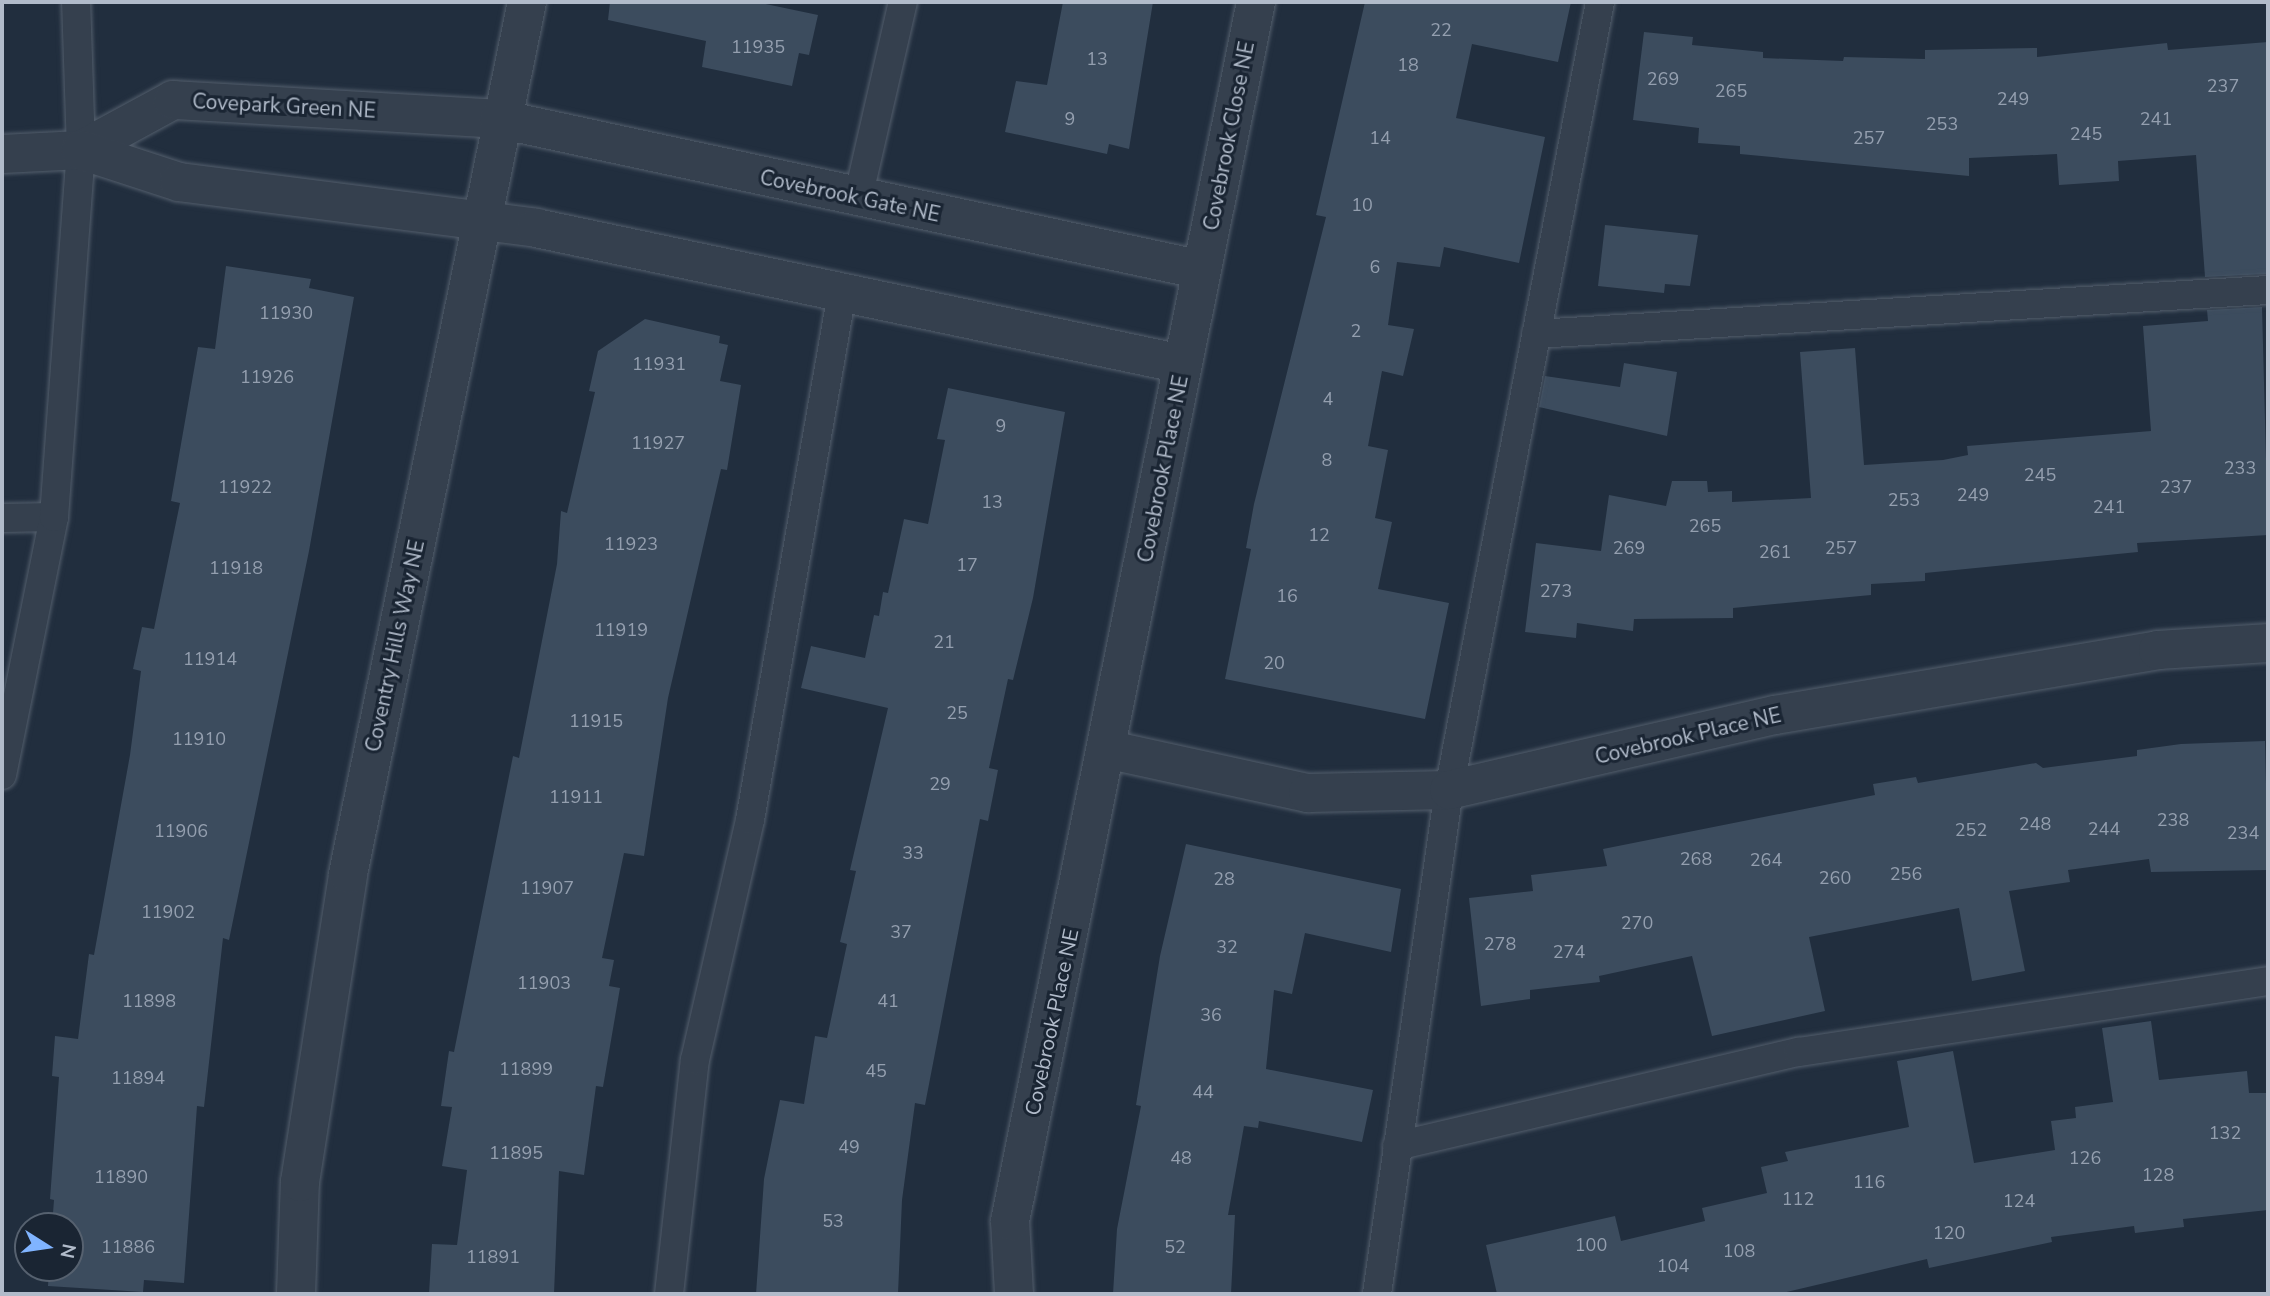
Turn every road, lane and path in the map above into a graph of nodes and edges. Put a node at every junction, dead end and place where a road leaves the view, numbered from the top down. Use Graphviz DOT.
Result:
graph roads {
  1 [pos="76,2"];
  2 [pos="527,2"];
  3 [pos="903,2"];
  4 [pos="1256,2"];
  5 [pos="1600,2"];
  6 [pos="499,118"];
  7 [pos="81,150"];
  8 [pos="2,154"];
  9 [pos="858,198"];
  10 [pos="481,222"];
  11 [pos="1202,270"];
  12 [pos="2268,290"];
  13 [pos="842,293"];
  14 [pos="1536,334"];
  15 [pos="1182,364"];
  16 [pos="54,517"];
  17 [pos="2,518"];
  18 [pos="2268,643"];
  19 [pos="1110,750"];
  20 [pos="2,775"];
  21 [pos="1449,790"];
  22 [pos="2268,982"];
  23 [pos="1397,1146"];
  24 [pos="296,1294"];
  25 [pos="669,1294"];
  26 [pos="1014,1294"];
  27 [pos="1377,1294"];
  1 -- 7 [label="lane"];
  2 -- 6 [label="street, Coventry Hills Way NE"];
  3 -- 9 [label="lane"];
  4 -- 11 [label="street, Covebrook Close NE"];
  5 -- 14 [label="lane"];
  6 -- 7 [label="street, Covepark Green NE"];
  6 -- 9 [label="street, Covebrook Gate NE"];
  6 -- 10 [label="street, Coventry Hills Way NE"];
  7 -- 8 [label="street, Covepark Green NE"];
  7 -- 10 [label="street, Covepark Green NE"];
  7 -- 16 [label="lane"];
  9 -- 11 [label="street, Covebrook Gate NE"];
  10 -- 13 [label="street"];
  10 -- 24 [label="street, Coventry Hills Way NE"];
  11 -- 15 [label="street, Covebrook Place NE"];
  12 -- 14 [label="lane"];
  13 -- 15 [label="street"];
  13 -- 25 [label="lane"];
  14 -- 21 [label="lane"];
  15 -- 19 [label="street, Covebrook Place NE"];
  16 -- 17 [label="lane"];
  16 -- 20 [label="lane"];
  18 -- 21 [label="street, Covebrook Place NE"];
  19 -- 21 [label="street, Covebrook Place NE"];
  19 -- 26 [label="street, Covebrook Place NE"];
  21 -- 23 [label="lane"];
  22 -- 23 [label="lane"];
  23 -- 27 [label="lane"];
}
